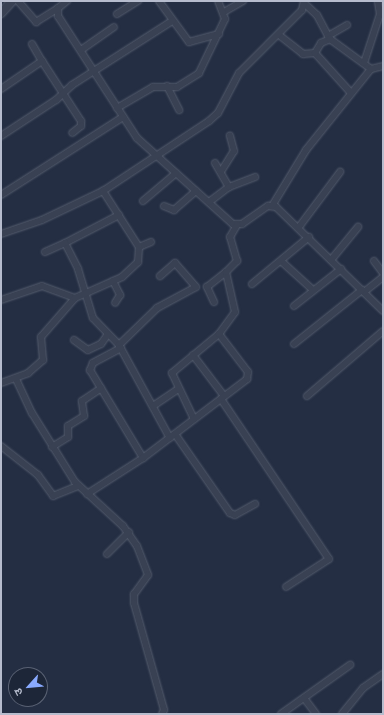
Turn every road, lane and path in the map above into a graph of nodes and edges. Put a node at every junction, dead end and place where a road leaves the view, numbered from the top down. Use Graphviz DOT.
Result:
graph roads {
  1 [pos="12,1"];
  2 [pos="18,1"];
  3 [pos="67,1"];
  4 [pos="138,1"];
  5 [pos="159,1"];
  6 [pos="218,1"];
  7 [pos="243,1"];
  8 [pos="378,1"];
  9 [pos="305,3"];
  10 [pos="58,8"];
  11 [pos="224,12"];
  12 [pos="1,13"];
  13 [pos="382,13"];
  14 [pos="117,14"];
  15 [pos="172,21"];
  16 [pos="347,25"];
  17 [pos="114,27"];
  18 [pos="219,34"];
  19 [pos="279,35"];
  20 [pos="329,38"];
  21 [pos="32,44"];
  22 [pos="81,50"];
  23 [pos="315,53"];
  24 [pos="42,61"];
  25 [pos="364,63"];
  26 [pos="383,66"];
  27 [pos="371,69"];
  28 [pos="94,72"];
  29 [pos="167,86"];
  30 [pos="1,89"];
  31 [pos="351,93"];
  32 [pos="63,94"];
  33 [pos="117,108"];
  34 [pos="179,110"];
  35 [pos="123,117"];
  36 [pos="72,133"];
  37 [pos="1,136"];
  38 [pos="230,136"];
  39 [pos="154,154"];
  40 [pos="215,163"];
  41 [pos="222,170"];
  42 [pos="340,172"];
  43 [pos="176,173"];
  44 [pos="255,177"];
  45 [pos="229,186"];
  46 [pos="103,191"];
  47 [pos="196,191"];
  48 [pos="1,195"];
  49 [pos="143,201"];
  50 [pos="209,202"];
  51 [pos="164,206"];
  52 [pos="272,206"];
  53 [pos="119,215"];
  54 [pos="237,225"];
  55 [pos="298,227"];
  56 [pos="358,228"];
  57 [pos="1,234"];
  58 [pos="309,237"];
  59 [pos="151,242"];
  60 [pos="65,243"];
  61 [pos="139,247"];
  62 [pos="45,252"];
  63 [pos="331,260"];
  64 [pos="281,261"];
  65 [pos="374,261"];
  66 [pos="341,269"];
  67 [pos="226,272"];
  68 [pos="383,273"];
  69 [pos="160,276"];
  70 [pos="383,277"];
  71 [pos="113,281"];
  72 [pos="252,284"];
  73 [pos="314,290"];
  74 [pos="363,291"];
  75 [pos="86,294"];
  76 [pos="75,298"];
  77 [pos="1,300"];
  78 [pos="214,302"];
  79 [pos="115,303"];
  80 [pos="294,306"];
  81 [pos="383,311"];
  82 [pos="383,332"];
  83 [pos="108,334"];
  84 [pos="219,334"];
  85 [pos="74,340"];
  86 [pos="294,344"];
  87 [pos="120,346"];
  88 [pos="193,355"];
  89 [pos="16,379"];
  90 [pos="2,382"];
  91 [pos="101,388"];
  92 [pos="178,389"];
  93 [pos="307,396"];
  94 [pos="222,398"];
  95 [pos="153,406"];
  96 [pos="194,419"];
  97 [pos="173,436"];
  98 [pos="1,446"];
  99 [pos="52,447"];
  100 [pos="143,458"];
  101 [pos="78,486"];
  102 [pos="87,494"];
  103 [pos="255,504"];
  104 [pos="129,532"];
  105 [pos="107,554"];
  106 [pos="286,587"];
  107 [pos="350,665"];
  108 [pos="383,674"];
  109 [pos="304,698"];
  110 [pos="162,714"];
  111 [pos="282,714"];
  112 [pos="316,714"];
  113 [pos="342,714"];
  1 -- 12 [label="street"];
  2 -- 10 [label="street"];
  3 -- 10 [label="street"];
  4 -- 14 [label="street"];
  5 -- 15 [label="street"];
  6 -- 11 [label="street"];
  7 -- 11 [label="street"];
  8 -- 13 [label="street"];
  9 -- 19 [label="street"];
  9 -- 20 [label="street"];
  10 -- 22 [label="street"];
  11 -- 18 [label="street"];
  13 -- 25 [label="street"];
  15 -- 18 [label="street"];
  15 -- 28 [label="street"];
  16 -- 20 [label="street"];
  17 -- 22 [label="street"];
  18 -- 29 [label="street"];
  19 -- 23 [label="street"];
  19 -- 39 [label="street"];
  20 -- 23 [label="street"];
  20 -- 25 [label="street"];
  21 -- 24 [label="street"];
  22 -- 28 [label="street"];
  23 -- 31 [label="street"];
  24 -- 30 [label="street"];
  24 -- 32 [label="street"];
  25 -- 27 [label="street"];
  26 -- 27 [label="street"];
  27 -- 31 [label="street"];
  28 -- 32 [label="street"];
  28 -- 33 [label="street"];
  29 -- 33 [label="street"];
  29 -- 34 [label="street"];
  31 -- 52 [label="street"];
  32 -- 36 [label="street"];
  32 -- 37 [label="street"];
  33 -- 35 [label="street"];
  35 -- 39 [label="street"];
  35 -- 48 [label="street"];
  38 -- 41 [label="street"];
  39 -- 43 [label="street"];
  39 -- 46 [label="street"];
  40 -- 41 [label="street"];
  41 -- 45 [label="street"];
  42 -- 55 [label="street"];
  43 -- 47 [label="street"];
  43 -- 49 [label="street"];
  44 -- 45 [label="street"];
  45 -- 50 [label="street"];
  46 -- 53 [label="street"];
  46 -- 57 [label="street"];
  47 -- 50 [label="street"];
  47 -- 51 [label="street"];
  50 -- 54 [label="street"];
  52 -- 54 [label="street"];
  52 -- 55 [label="street"];
  53 -- 60 [label="street"];
  53 -- 61 [label="street"];
  54 -- 67 [label="street"];
  55 -- 58 [label="street"];
  56 -- 63 [label="street"];
  58 -- 63 [label="street"];
  58 -- 64 [label="street"];
  59 -- 61 [label="street"];
  60 -- 62 [label="street"];
  60 -- 75 [label="street"];
  61 -- 71 [label="street"];
  63 -- 66 [label="street"];
  64 -- 72 [label="street"];
  64 -- 73 [label="street"];
  65 -- 68 [label="street"];
  66 -- 73 [label="street"];
  66 -- 74 [label="street"];
  67 -- 78 [label="street"];
  67 -- 84 [label="street"];
  69 -- 87 [label="street"];
  70 -- 74 [label="street"];
  71 -- 75 [label="street"];
  71 -- 79 [label="street"];
  73 -- 80 [label="street"];
  74 -- 81 [label="street"];
  74 -- 86 [label="street"];
  75 -- 76 [label="street"];
  75 -- 83 [label="street"];
  76 -- 77 [label="street"];
  76 -- 89 [label="street"];
  82 -- 93 [label="street"];
  83 -- 85 [label="street"];
  83 -- 87 [label="street"];
  84 -- 88 [label="street"];
  84 -- 94 [label="street"];
  87 -- 91 [label="street"];
  87 -- 95 [label="street"];
  88 -- 92 [label="street"];
  88 -- 94 [label="street"];
  89 -- 90 [label="street"];
  89 -- 99 [label="street"];
  91 -- 99 [label="street"];
  91 -- 100 [label="street"];
  92 -- 95 [label="street"];
  92 -- 96 [label="street"];
  94 -- 96 [label="street"];
  94 -- 106 [label="street"];
  95 -- 97 [label="street"];
  96 -- 97 [label="street"];
  97 -- 100 [label="street"];
  97 -- 103 [label="street"];
  98 -- 101 [label="street"];
  99 -- 101 [label="street"];
  100 -- 102 [label="street"];
  101 -- 102 [label="street"];
  102 -- 104 [label="street"];
  104 -- 105 [label="street"];
  104 -- 110 [label="street"];
  107 -- 109 [label="street"];
  108 -- 113 [label="street"];
  109 -- 111 [label="street"];
  109 -- 112 [label="street"];
}
